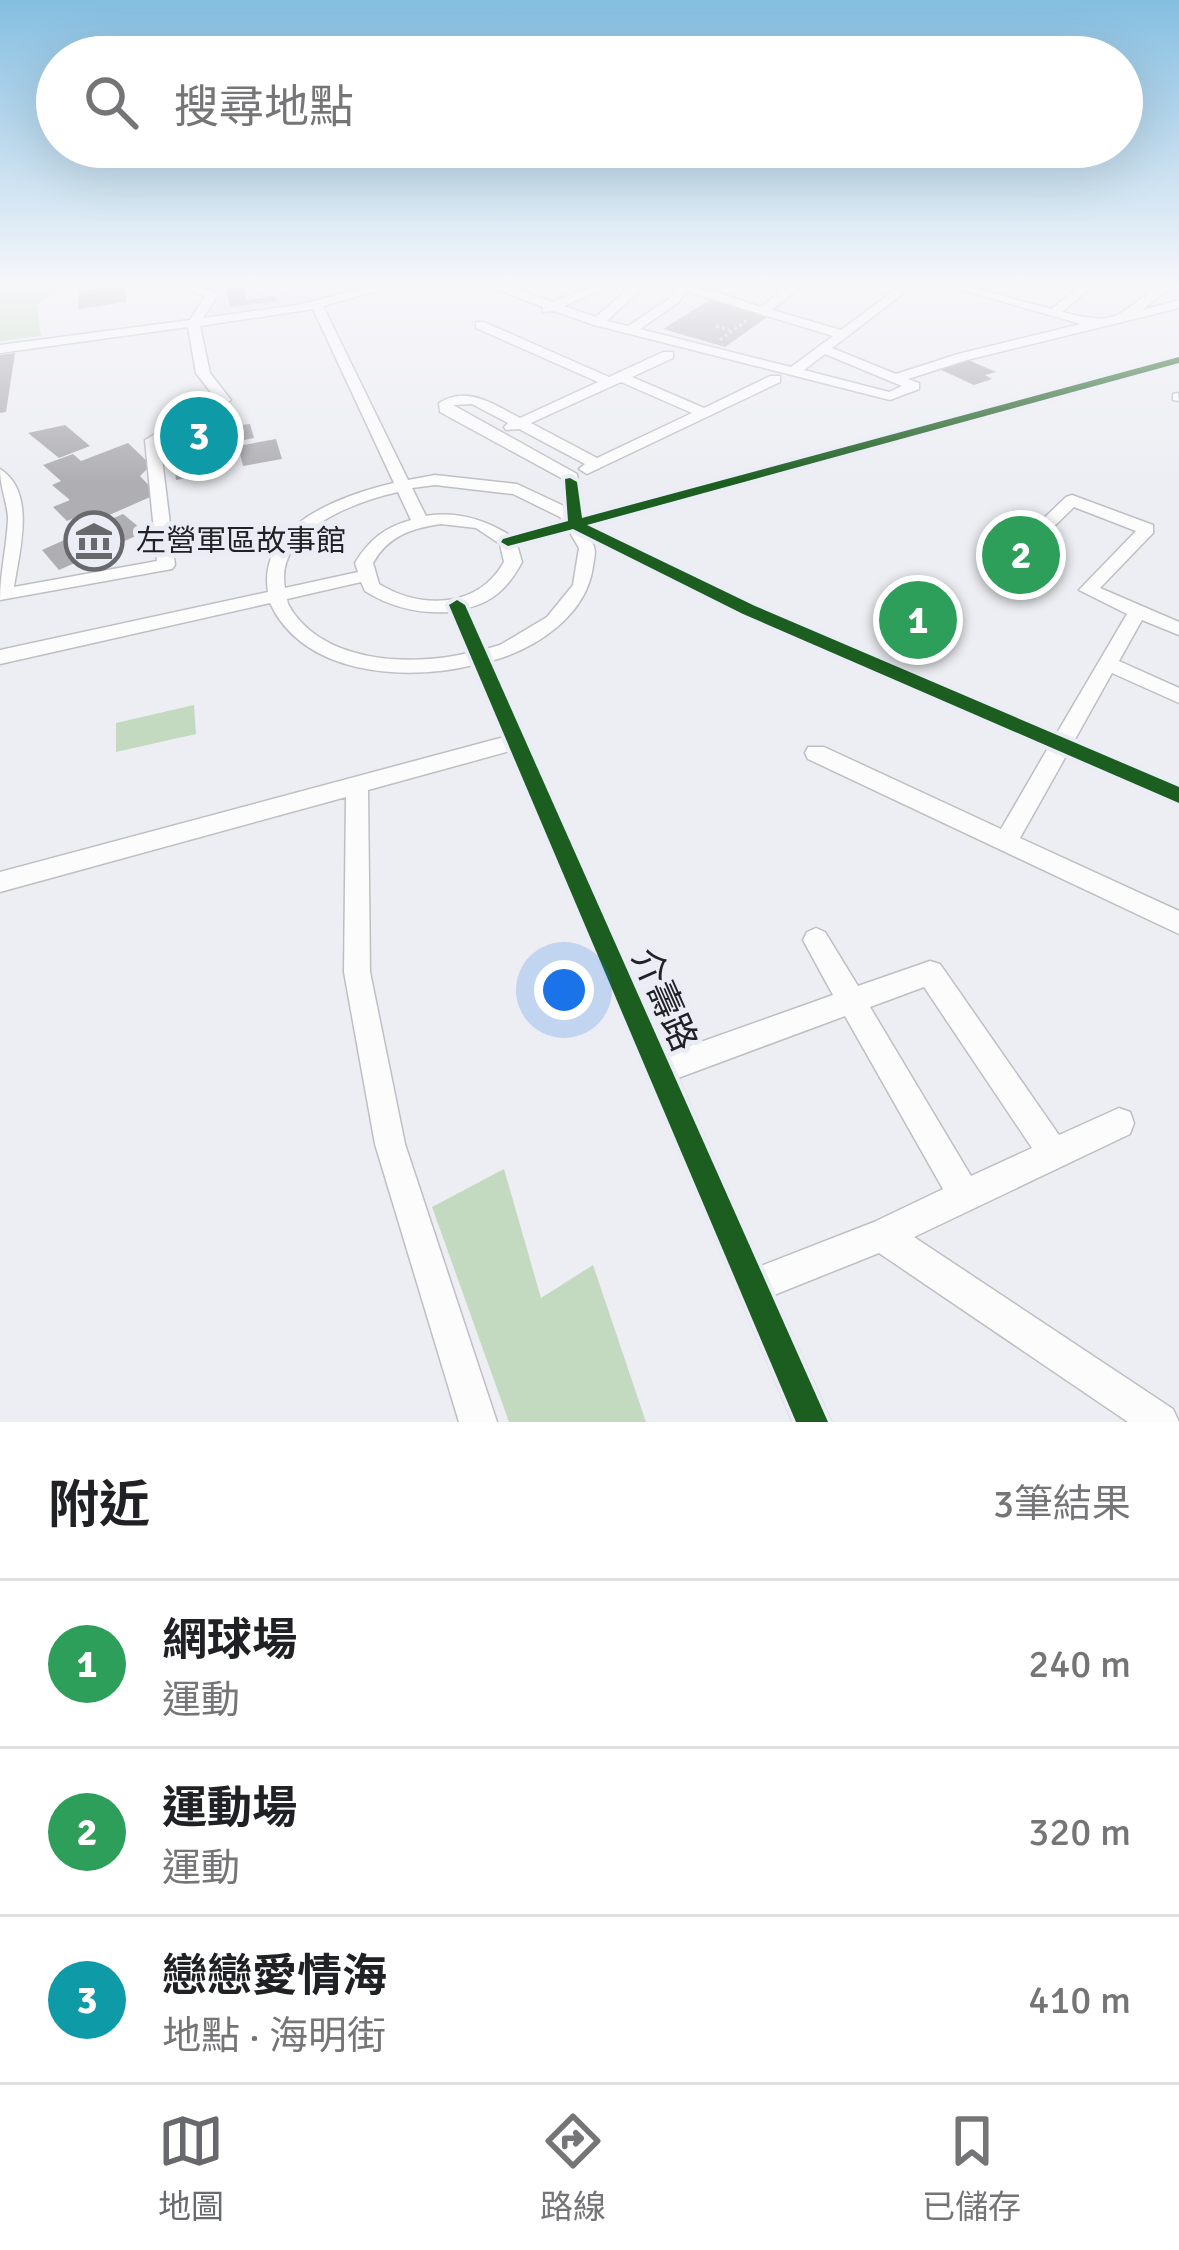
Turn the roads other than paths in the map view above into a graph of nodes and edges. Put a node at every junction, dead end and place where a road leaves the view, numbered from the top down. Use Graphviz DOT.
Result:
graph roads {
  1 [pos="198,349"];
  2 [pos="334,349"];
  3 [pos="540,349"];
  4 [pos="707,349"];
  5 [pos="823,349"];
  6 [pos="995,349"];
  7 [pos="668,355"];
  8 [pos="1179,360"];
  9 [pos="794,371"];
  10 [pos="775,379"];
  11 [pos="896,379"];
  12 [pos="615,380"];
  13 [pos="704,413"];
  14 [pos="519,424"];
  15 [pos="493,435"];
  16 [pos="597,464"];
  17 [pos="0,474"];
  18 [pos="570,479"];
  19 [pos="406,483"];
  20 [pos="420,522"];
  21 [pos="576,525"];
  22 [pos="508,542"];
  23 [pos="1028,543"];
  24 [pos="364,576"];
  25 [pos="276,595"];
  26 [pos="457,604"];
  27 [pos="1138,611"];
  28 [pos="1179,629"];
  29 [pos="0,657"];
  30 [pos="479,659"];
  31 [pos="1108,663"];
  32 [pos="1179,696"];
  33 [pos="1062,741"];
  34 [pos="514,742"];
  35 [pos="816,753"];
  36 [pos="357,784"];
  37 [pos="1179,795"];
  38 [pos="1006,841"];
  39 [pos="0,882"];
  40 [pos="1179,923"];
  41 [pos="816,940"];
  42 [pos="852,1001"];
  43 [pos="659,1071"];
  44 [pos="1119,1123"];
  45 [pos="1054,1154"];
  46 [pos="965,1196"];
  47 [pos="882,1235"];
  48 [pos="753,1286"];
  49 [pos="478,1422"];
  50 [pos="812,1422"];
  51 [pos="1160,1422"];
  1 -- 17 [label="street"];
  2 -- 19 [label="street"];
  3 -- 12 [label="street"];
  4 -- 9 [label="street"];
  5 -- 9 [label="street"];
  5 -- 11 [label="street"];
  6 -- 11 [label="street"];
  7 -- 12 [label="street"];
  8 -- 21 [label="street"];
  9 -- 11 [label="street"];
  10 -- 13 [label="street"];
  12 -- 13 [label="street"];
  12 -- 14 [label="street"];
  13 -- 16 [label="street"];
  14 -- 15 [label="street"];
  14 -- 15 [label="street"];
  14 -- 16 [label="street"];
  15 -- 18 [label="street"];
  16 -- 18 [label="street"];
  18 -- 21 [label="street"];
  19 -- 20 [label="street"];
  19 -- 21 [label="street"];
  19 -- 25 [label="street"];
  20 -- 22 [label="street"];
  20 -- 24 [label="street"];
  21 -- 22 [label="street"];
  21 -- 30 [label="street"];
  21 -- 33 [label="street"];
  22 -- 26 [label="street"];
  23 -- 27 [label="street"];
  24 -- 25 [label="street"];
  24 -- 26 [label="street"];
  25 -- 29 [label="street"];
  25 -- 30 [label="street"];
  26 -- 30 [label="street, 介壽路"];
  27 -- 28 [label="street"];
  27 -- 31 [label="street"];
  30 -- 34 [label="street, 介壽路"];
  31 -- 32 [label="street"];
  31 -- 33 [label="street"];
  33 -- 37 [label="street"];
  33 -- 38 [label="street"];
  34 -- 36 [label="street"];
  34 -- 43 [label="street, 介壽路"];
  35 -- 38 [label="street"];
  36 -- 39 [label="street"];
  36 -- 49 [label="street"];
  38 -- 40 [label="street"];
  41 -- 42 [label="street"];
  42 -- 43 [label="street"];
  42 -- 45 [label="street"];
  42 -- 46 [label="street"];
  43 -- 48 [label="street, 介壽路"];
  44 -- 45 [label="street"];
  45 -- 46 [label="street"];
  46 -- 47 [label="street"];
  47 -- 48 [label="street"];
  47 -- 51 [label="street"];
  48 -- 50 [label="street, 介壽路"];
}
